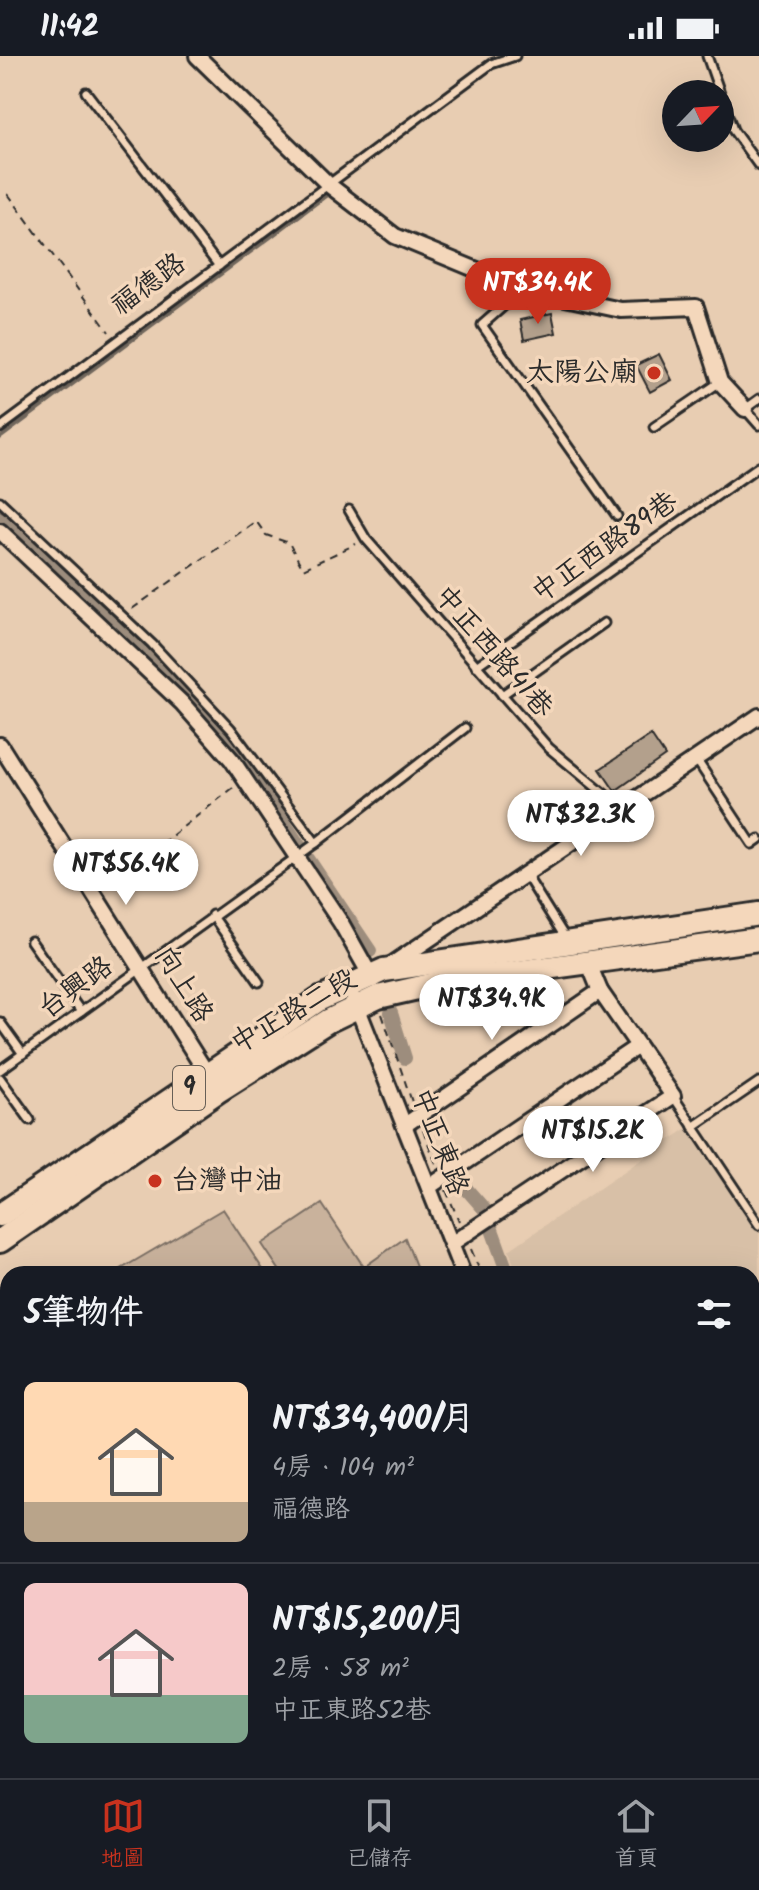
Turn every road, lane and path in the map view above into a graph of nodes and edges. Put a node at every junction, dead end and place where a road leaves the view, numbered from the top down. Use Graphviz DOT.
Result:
graph roads {
  1 [pos="197,56"];
  2 [pos="515,56"];
  3 [pos="707,56"];
  4 [pos="86,92"];
  5 [pos="759,166"];
  6 [pos="329,185"];
  7 [pos="8,194"];
  8 [pos="219,266"];
  9 [pos="523,289"];
  10 [pos="117,342"];
  11 [pos="720,382"];
  12 [pos="759,399"];
  13 [pos="745,409"];
  14 [pos="759,425"];
  15 [pos="654,427"];
  16 [pos="0,428"];
  17 [pos="759,466"];
  18 [pos="0,501"];
  19 [pos="349,510"];
  20 [pos="617,516"];
  21 [pos="0,531"];
  22 [pos="366,539"];
  23 [pos="123,616"];
  24 [pos="604,623"];
  25 [pos="476,666"];
  26 [pos="502,695"];
  27 [pos="759,716"];
  28 [pos="465,728"];
  29 [pos="0,745"];
  30 [pos="696,759"];
  31 [pos="244,780"];
  32 [pos="621,809"];
  33 [pos="759,839"];
  34 [pos="316,843"];
  35 [pos="296,859"];
  36 [pos="525,873"];
  37 [pos="95,895"];
  38 [pos="759,914"];
  39 [pos="212,915"];
  40 [pos="759,939"];
  41 [pos="31,941"];
  42 [pos="569,943"];
  43 [pos="589,964"];
  44 [pos="142,968"];
  45 [pos="377,972"];
  46 [pos="259,982"];
  47 [pos="347,985"];
  48 [pos="600,991"];
  49 [pos="368,1001"];
  50 [pos="81,1012"];
  51 [pos="0,1022"];
  52 [pos="638,1046"];
  53 [pos="23,1054"];
  54 [pos="0,1070"];
  55 [pos="0,1078"];
  56 [pos="759,1082"];
  57 [pos="213,1083"];
  58 [pos="673,1096"];
  59 [pos="418,1116"];
  60 [pos="30,1120"];
  61 [pos="405,1125"];
  62 [pos="693,1127"];
  63 [pos="436,1184"];
  64 [pos="0,1215"];
  65 [pos="759,1225"];
  66 [pos="465,1236"];
  67 [pos="0,1241"];
  68 [pos="451,1244"];
  69 [pos="460,1266"];
  70 [pos="478,1266"];
  1 -- 6 [label="street"];
  2 -- 6 [label="lane, 福德路"];
  3 -- 5 [label="lane"];
  4 -- 8 [label="lane"];
  6 -- 8 [label="lane, 福德路"];
  6 -- 9 [label="street"];
  7 -- 10 [label="path"];
  8 -- 10 [label="lane, 福德路"];
  9 -- 11 [label="street"];
  9 -- 20 [label="lane"];
  10 -- 16 [label="lane, 福德路"];
  11 -- 13 [label="street"];
  11 -- 15 [label="lane"];
  12 -- 13 [label="lane"];
  13 -- 14 [label="lane"];
  17 -- 25 [label="lane, 中正西路89巷"];
  18 -- 23 [label="lane"];
  19 -- 22 [label="lane, 中正西路41巷"];
  21 -- 31 [label="street, 中正東路"];
  22 -- 23 [label="path"];
  22 -- 25 [label="lane, 中正西路41巷"];
  23 -- 34 [label="lane"];
  24 -- 26 [label="lane"];
  25 -- 26 [label="lane, 中正西路41巷"];
  26 -- 32 [label="lane, 中正西路41巷"];
  27 -- 30 [label="street"];
  28 -- 34 [label="lane, 台興路"];
  29 -- 37 [label="street, 向上路"];
  30 -- 32 [label="street"];
  30 -- 33 [label="lane"];
  31 -- 35 [label="street, 中正東路"];
  31 -- 37 [label="path"];
  32 -- 36 [label="street"];
  34 -- 35 [label="lane, 台興路"];
  35 -- 39 [label="lane, 台興路"];
  35 -- 45 [label="street, 中正東路"];
  36 -- 42 [label="lane"];
  36 -- 45 [label="street"];
  37 -- 44 [label="street, 向上路"];
  38 -- 42 [label="main road, 中正路二段 / 9"];
  39 -- 44 [label="lane, 台興路"];
  39 -- 46 [label="lane"];
  40 -- 43 [label="main road, 中正路二段 / 9"];
  41 -- 50 [label="lane"];
  42 -- 45 [label="main road, 中正路二段 / 9"];
  43 -- 48 [label="street"];
  43 -- 49 [label="main road, 中正路二段 / 9"];
  44 -- 50 [label="lane, 台興路"];
  44 -- 57 [label="street, 向上路"];
  45 -- 47 [label="main road, 中正路二段 / 9"];
  45 -- 49 [label="street, 中正東路"];
  47 -- 49 [label="street, 中正東路"];
  47 -- 57 [label="main road, 中正路二段 / 9"];
  48 -- 52 [label="street"];
  48 -- 59 [label="street"];
  49 -- 57 [label="main road, 中正路二段 / 9"];
  49 -- 59 [label="path, 中正東路"];
  49 -- 61 [label="street, 中正東路"];
  50 -- 53 [label="lane, 台興路"];
  51 -- 53 [label="lane"];
  52 -- 58 [label="street"];
  52 -- 63 [label="street"];
  53 -- 54 [label="lane, 台興路"];
  55 -- 60 [label="lane"];
  56 -- 62 [label="lane"];
  57 -- 64 [label="main road, 中正路二段 / 9"];
  57 -- 67 [label="main road, 中正路二段 / 9"];
  58 -- 62 [label="lane"];
  58 -- 66 [label="street"];
  59 -- 61 [label="street"];
  59 -- 63 [label="path, 中正東路"];
  61 -- 63 [label="street, 中正東路"];
  62 -- 65 [label="lane"];
  63 -- 66 [label="path, 中正東路"];
  63 -- 68 [label="street, 中正東路"];
  66 -- 68 [label="street"];
  66 -- 70 [label="path, 中正東路"];
  68 -- 69 [label="street, 中正東路"];
}
